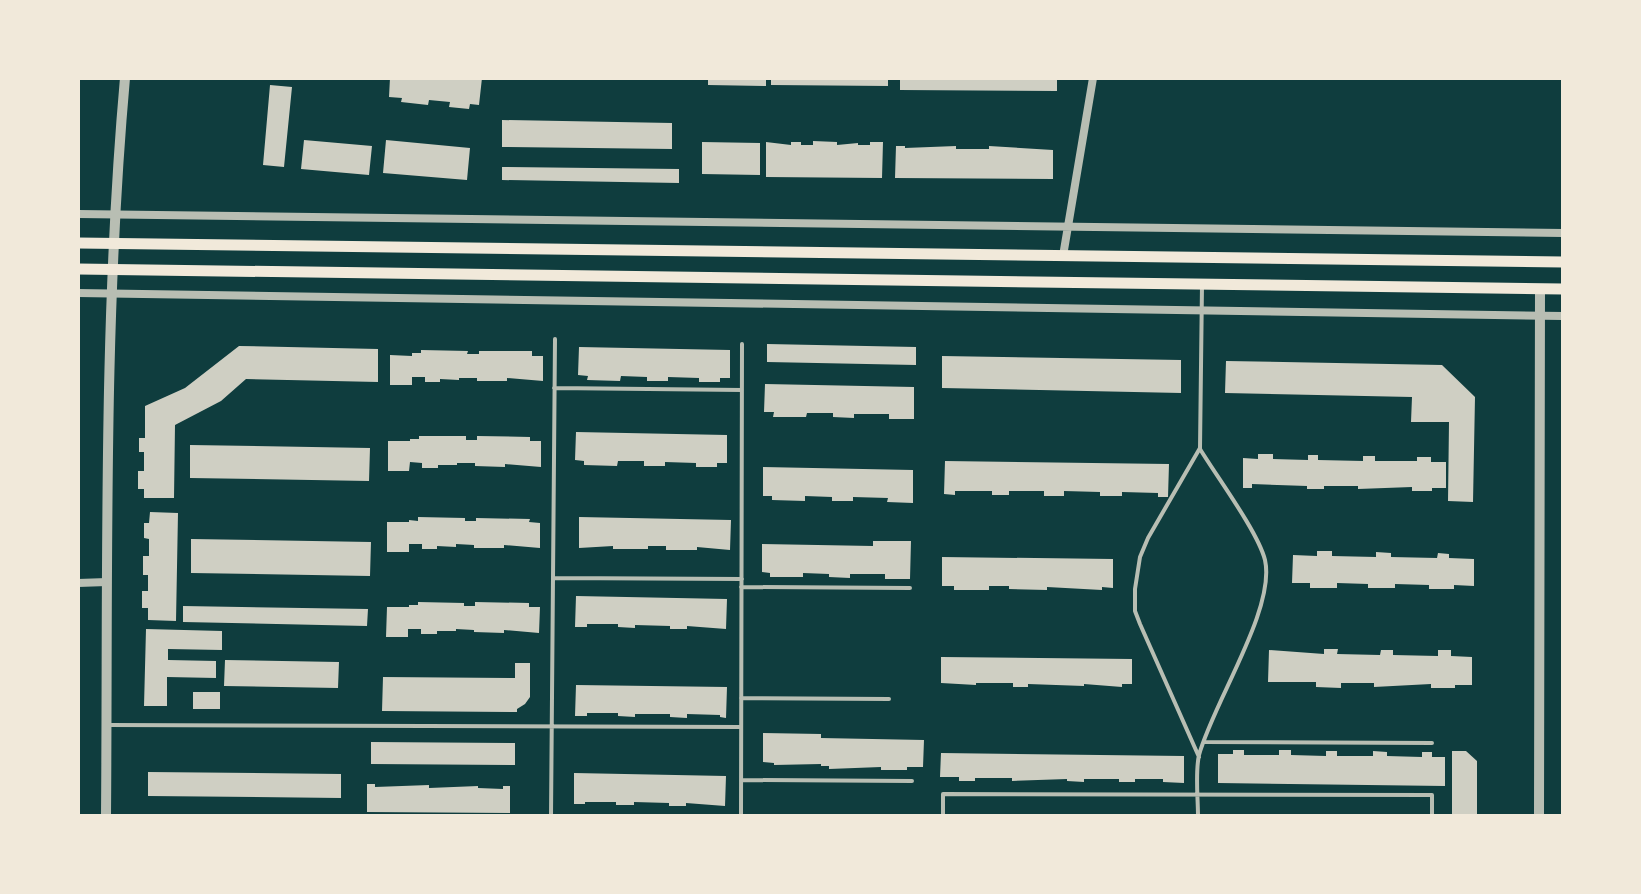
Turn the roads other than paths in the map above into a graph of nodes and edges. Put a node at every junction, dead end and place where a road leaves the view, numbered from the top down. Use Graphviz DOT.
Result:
graph roads {
  1 [pos="125,78"];
  2 [pos="1093,78"];
  3 [pos="78,214"];
  4 [pos="113,215"];
  5 [pos="1068,227"];
  6 [pos="1563,233"];
  7 [pos="78,243"];
  8 [pos="112,243"];
  9 [pos="1063,256"];
  10 [pos="1563,262"];
  11 [pos="78,269"];
  12 [pos="111,270"];
  13 [pos="1202,284"];
  14 [pos="1540,289"];
  15 [pos="1563,289"];
  16 [pos="78,293"];
  17 [pos="110,293"];
  18 [pos="1202,311"];
  19 [pos="1540,316"];
  20 [pos="1563,316"];
  21 [pos="555,339"];
  22 [pos="742,344"];
  23 [pos="554,388"];
  24 [pos="742,390"];
  25 [pos="1200,448"];
  26 [pos="553,578"];
  27 [pos="742,579"];
  28 [pos="107,582"];
  29 [pos="78,583"];
  30 [pos="741,587"];
  31 [pos="910,588"];
  32 [pos="741,698"];
  33 [pos="889,699"];
  34 [pos="107,725"];
  35 [pos="551,726"];
  36 [pos="741,727"];
  37 [pos="1205,742"];
  38 [pos="1432,743"];
  39 [pos="1199,757"];
  40 [pos="741,780"];
  41 [pos="912,781"];
  42 [pos="1198,794"];
  43 [pos="106,816"];
  44 [pos="551,816"];
  45 [pos="741,816"];
  46 [pos="943,816"];
  47 [pos="1198,816"];
  48 [pos="1432,816"];
  49 [pos="1539,816"];
  1 -- 4 [label="street"];
  2 -- 5 [label="street"];
  3 -- 4 [label="street"];
  4 -- 5 [label="street"];
  4 -- 8 [label="street"];
  5 -- 6 [label="street"];
  5 -- 9 [label="street"];
  7 -- 8 [label="main road"];
  8 -- 9 [label="main road"];
  8 -- 12 [label="street"];
  9 -- 10 [label="main road"];
  11 -- 12 [label="main road"];
  12 -- 13 [label="main road"];
  12 -- 17 [label="street"];
  13 -- 14 [label="main road"];
  13 -- 18 [label="lane"];
  14 -- 15 [label="main road"];
  14 -- 19 [label="street"];
  16 -- 17 [label="street"];
  17 -- 18 [label="street"];
  17 -- 28 [label="street"];
  18 -- 19 [label="street"];
  18 -- 25 [label="lane"];
  19 -- 20 [label="street"];
  19 -- 49 [label="street"];
  21 -- 23 [label="lane"];
  22 -- 24 [label="lane"];
  23 -- 24 [label="lane"];
  23 -- 26 [label="lane"];
  24 -- 27 [label="lane"];
  25 -- 37 [label="lane"];
  25 -- 39 [label="lane"];
  26 -- 27 [label="lane"];
  26 -- 35 [label="lane"];
  27 -- 30 [label="lane"];
  28 -- 29 [label="street"];
  28 -- 34 [label="street"];
  30 -- 31 [label="lane"];
  30 -- 32 [label="lane"];
  32 -- 33 [label="lane"];
  32 -- 36 [label="lane"];
  34 -- 35 [label="lane"];
  34 -- 43 [label="street"];
  35 -- 36 [label="lane"];
  35 -- 44 [label="lane"];
  36 -- 40 [label="lane"];
  37 -- 38 [label="lane"];
  37 -- 39 [label="lane"];
  39 -- 42 [label="lane"];
  40 -- 41 [label="lane"];
  40 -- 45 [label="lane"];
  42 -- 46 [label="lane"];
  42 -- 47 [label="lane"];
  42 -- 48 [label="lane"];
}
